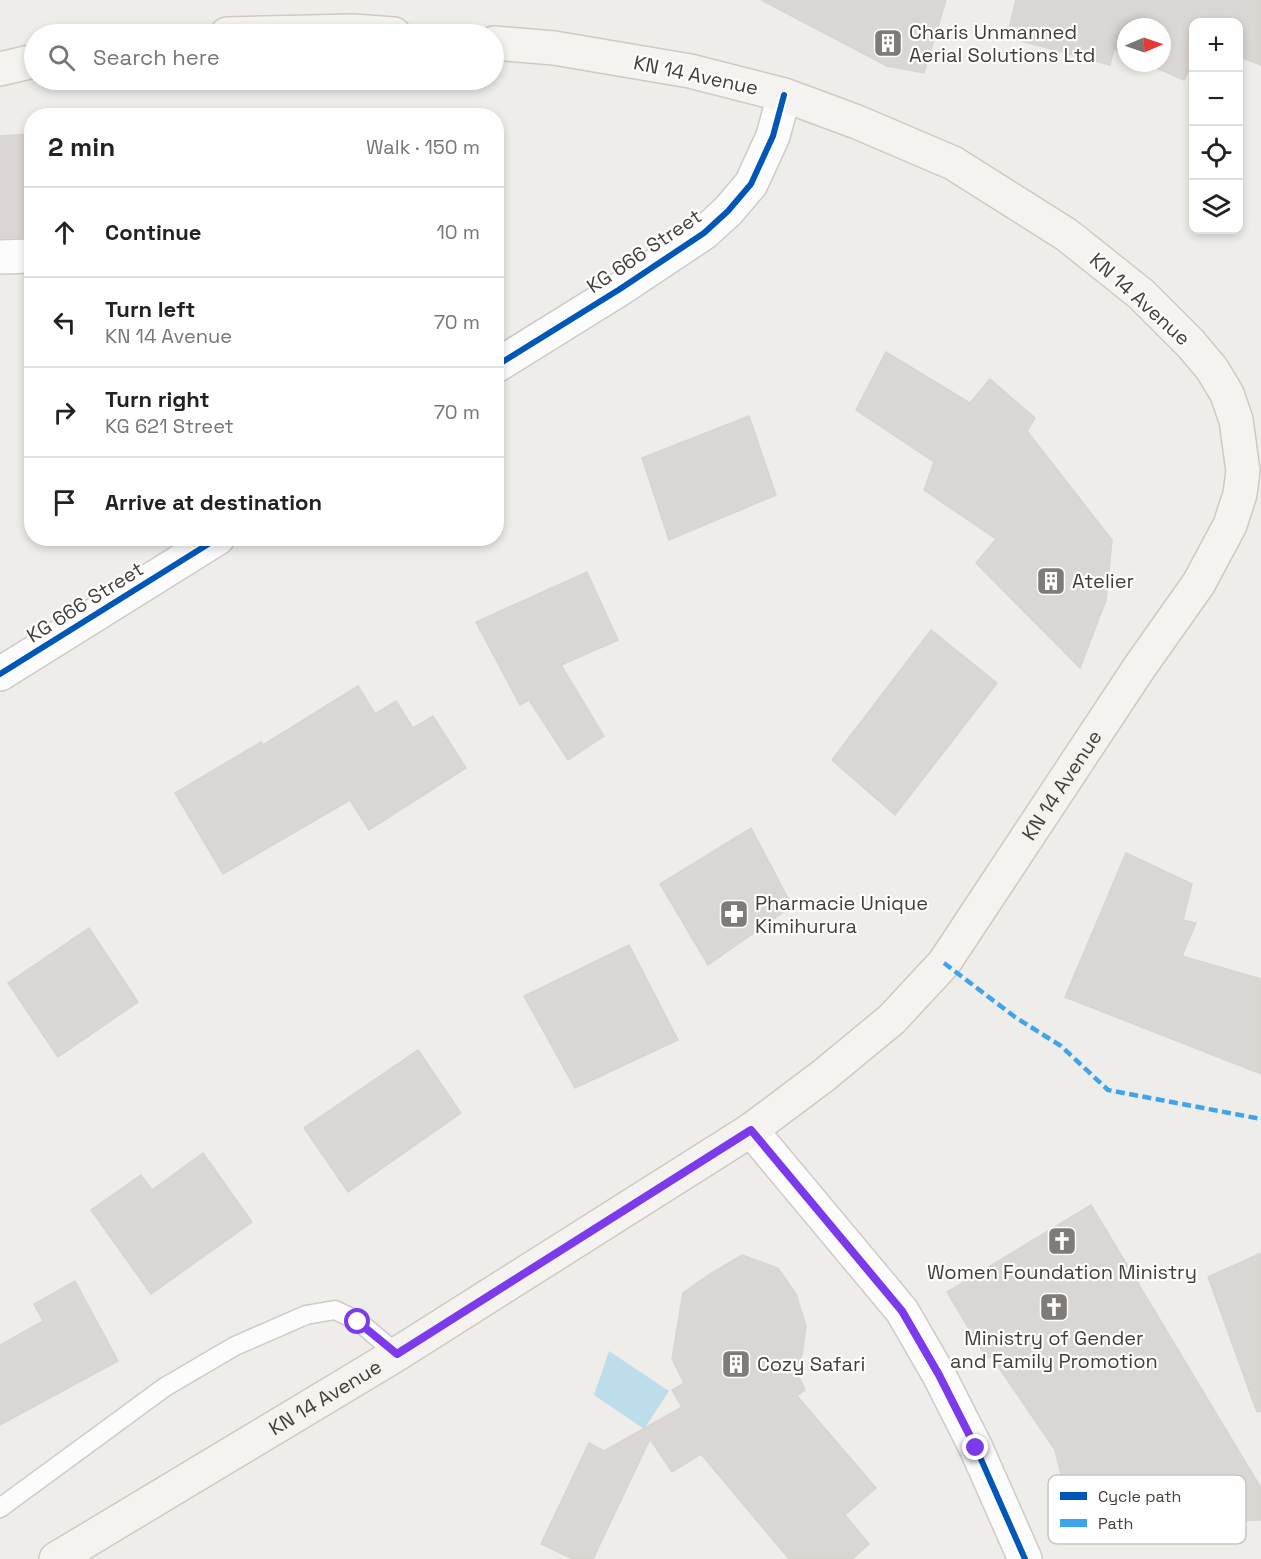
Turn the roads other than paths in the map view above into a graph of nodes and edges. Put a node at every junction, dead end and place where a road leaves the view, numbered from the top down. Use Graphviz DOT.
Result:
graph roads {
  1 [pos="504,44"];
  2 [pos="24,63"];
  3 [pos="0,69"];
  4 [pos="784,95"];
  5 [pos="24,256"];
  6 [pos="0,257"];
  7 [pos="504,361"];
  8 [pos="206,546"];
  9 [pos="0,674"];
  10 [pos="751,1130"];
  11 [pos="397,1354"];
  12 [pos="0,1508"];
  13 [pos="56,1559"];
  14 [pos="1024,1559"];
  1 -- 4 [label="main road, KN 14 Avenue"];
  2 -- 3 [label="main road"];
  4 -- 7 [label="street, KG 666 Street"];
  4 -- 10 [label="main road, KN 14 Avenue"];
  5 -- 6 [label="street"];
  8 -- 9 [label="street, KG 666 Street"];
  10 -- 11 [label="main road, KN 14 Avenue"];
  10 -- 14 [label="street"];
  11 -- 12 [label="lane"];
  11 -- 13 [label="main road, KN 14 Avenue"];
}
